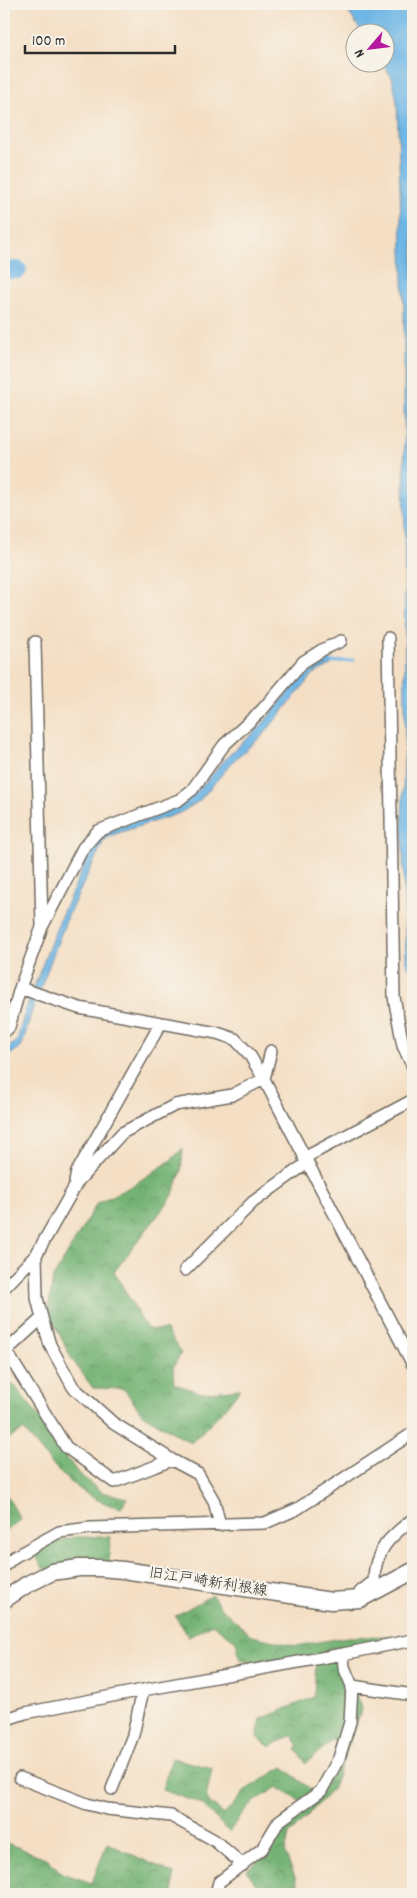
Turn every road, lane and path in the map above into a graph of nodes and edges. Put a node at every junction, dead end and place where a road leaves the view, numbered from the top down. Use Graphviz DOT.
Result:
graph roads {
  1 [pos="388,638"];
  2 [pos="341,641"];
  3 [pos="35,642"];
  4 [pos="42,927"];
  5 [pos="20,988"];
  6 [pos="161,1023"];
  7 [pos="4,1032"];
  8 [pos="271,1052"];
  9 [pos="413,1068"];
  10 [pos="264,1080"];
  11 [pos="413,1100"];
  12 [pos="305,1160"];
  13 [pos="75,1187"];
  14 [pos="36,1255"];
  15 [pos="185,1270"];
  16 [pos="4,1288"];
  17 [pos="42,1318"];
  18 [pos="413,1365"];
  19 [pos="413,1433"];
  20 [pos="172,1460"];
  21 [pos="413,1519"];
  22 [pos="220,1525"];
  23 [pos="4,1566"];
  24 [pos="413,1571"];
  25 [pos="360,1599"];
  26 [pos="4,1600"];
  27 [pos="413,1640"];
  28 [pos="343,1654"];
  29 [pos="352,1686"];
  30 [pos="143,1690"];
  31 [pos="413,1696"];
  32 [pos="4,1720"];
  33 [pos="20,1778"];
  34 [pos="112,1790"];
  35 [pos="243,1865"];
  36 [pos="216,1894"];
  1 -- 9 [label="street"];
  2 -- 4 [label="street"];
  3 -- 4 [label="street"];
  4 -- 5 [label="street"];
  5 -- 6 [label="street"];
  5 -- 7 [label="street"];
  6 -- 10 [label="street"];
  6 -- 13 [label="street"];
  8 -- 10 [label="street"];
  10 -- 12 [label="street"];
  10 -- 13 [label="street"];
  11 -- 12 [label="street"];
  12 -- 15 [label="street"];
  12 -- 18 [label="street"];
  13 -- 14 [label="street"];
  14 -- 16 [label="street"];
  14 -- 17 [label="street"];
  17 -- 20 [label="street"];
  17 -- 20 [label="street"];
  19 -- 22 [label="street"];
  20 -- 22 [label="street"];
  21 -- 25 [label="street"];
  22 -- 23 [label="street"];
  24 -- 25 [label="street, 旧江戸崎新利根線"];
  25 -- 26 [label="street, 旧江戸崎新利根線"];
  27 -- 28 [label="street"];
  28 -- 29 [label="street"];
  28 -- 30 [label="street"];
  29 -- 31 [label="street"];
  29 -- 35 [label="street"];
  30 -- 32 [label="street"];
  30 -- 34 [label="street"];
  33 -- 35 [label="street"];
  35 -- 36 [label="street"];
}
